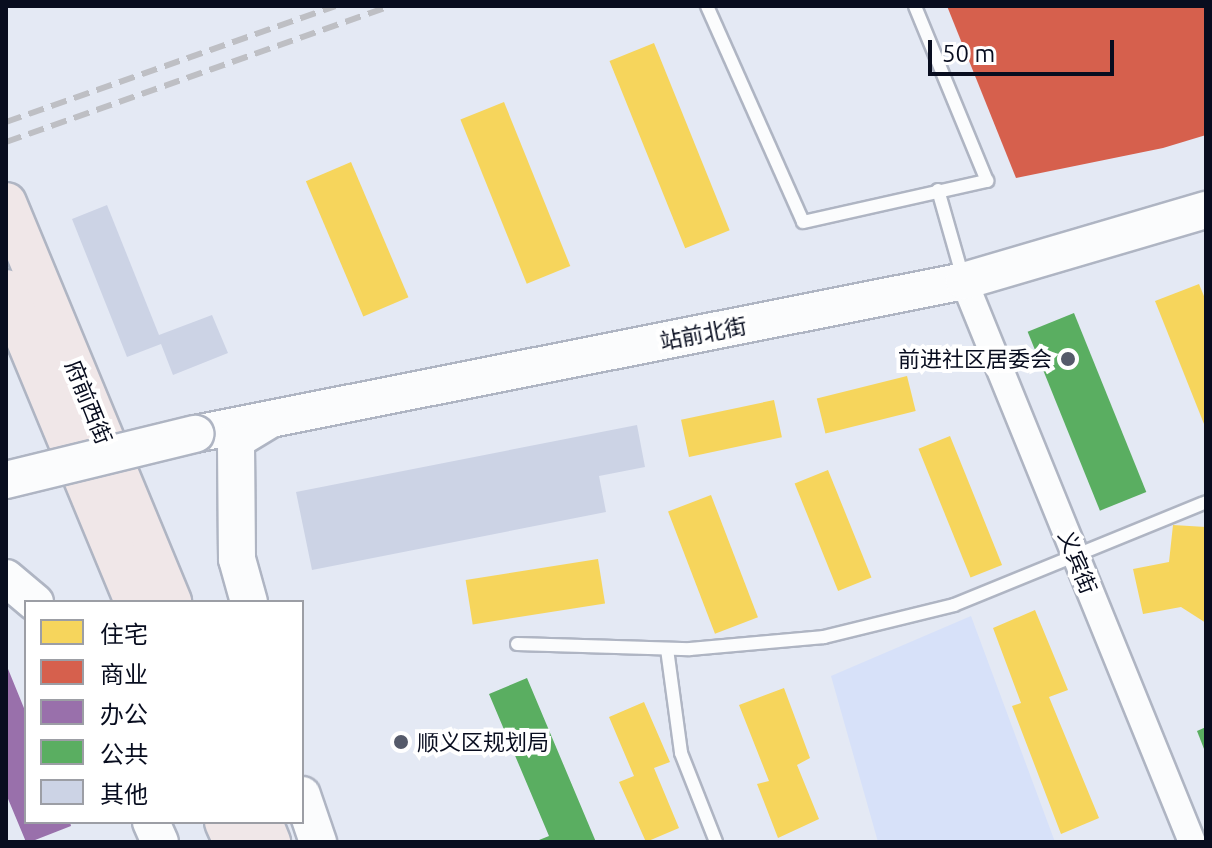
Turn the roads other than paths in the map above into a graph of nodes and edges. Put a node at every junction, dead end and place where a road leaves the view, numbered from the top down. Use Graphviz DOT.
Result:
graph roads {
  1 [pos="707,6"];
  2 [pos="915,6"];
  3 [pos="938,190"];
  4 [pos="6,203"];
  5 [pos="1206,210"];
  6 [pos="964,281"];
  7 [pos="6,290"];
  8 [pos="272,419"];
  9 [pos="6,480"];
  10 [pos="1206,502"];
  11 [pos="1076,557"];
  12 [pos="6,578"];
  13 [pos="33,600"];
  14 [pos="134,600"];
  15 [pos="170,600"];
  16 [pos="248,600"];
  17 [pos="517,644"];
  18 [pos="667,649"];
  19 [pos="304,801"];
  20 [pos="318,842"];
  21 [pos="716,842"];
  22 [pos="1192,842"];
  1 -- 3 [label="lane"];
  2 -- 3 [label="lane"];
  3 -- 6 [label="lane"];
  4 -- 15 [label="main road, 府前西街"];
  5 -- 6 [label="main road, 站前北街"];
  6 -- 8 [label="main road, 站前北街"];
  6 -- 11 [label="street, 义宾街"];
  7 -- 14 [label="main road, 府前西街"];
  8 -- 9 [label="main road, 站前北街, bridge"];
  8 -- 16 [label="main road"];
  10 -- 11 [label="lane"];
  11 -- 18 [label="lane"];
  11 -- 22 [label="street, 义宾街"];
  12 -- 13 [label="main road"];
  17 -- 18 [label="lane"];
  18 -- 21 [label="lane"];
  19 -- 20 [label="main road"];
}
